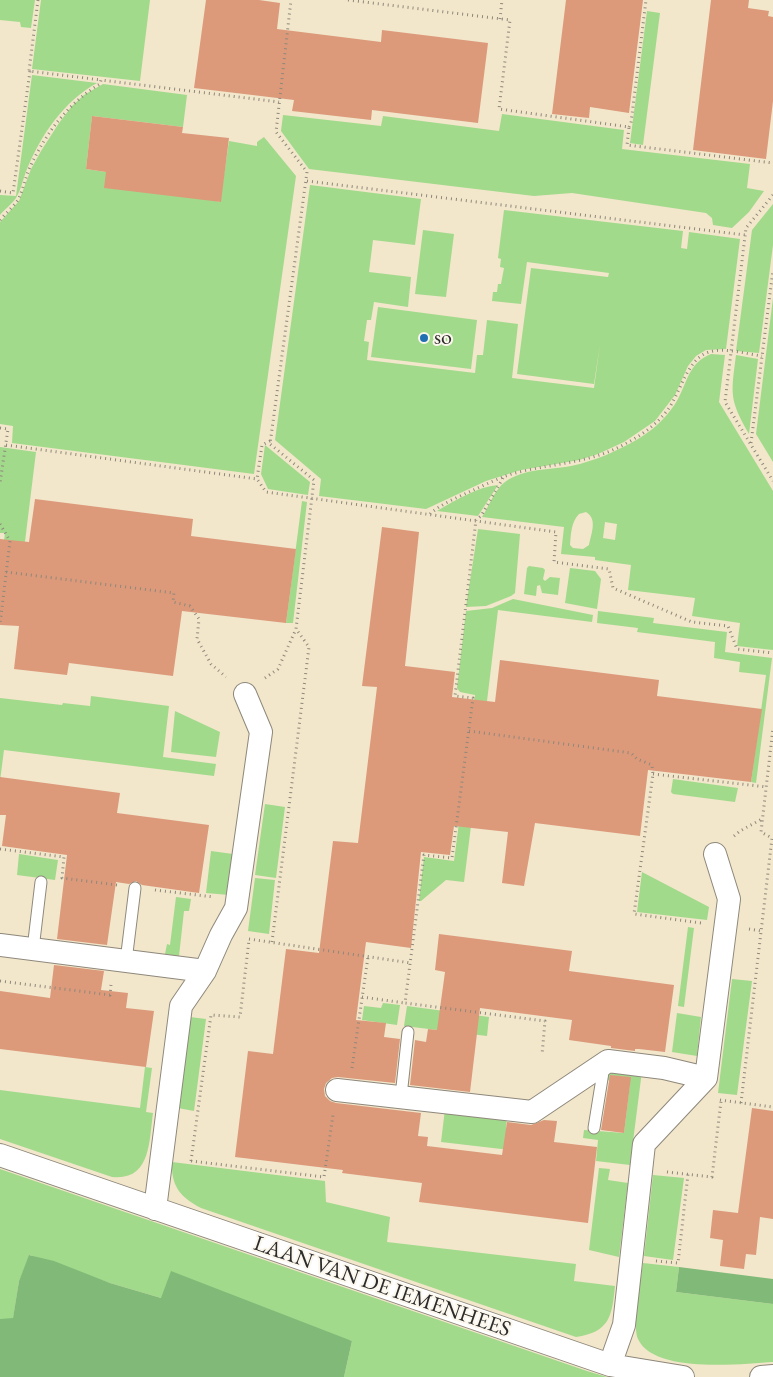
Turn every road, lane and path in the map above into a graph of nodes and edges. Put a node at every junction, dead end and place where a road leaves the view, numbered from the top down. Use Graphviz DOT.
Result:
graph roads {
  1 [pos="38,0"];
  2 [pos="291,0"];
  3 [pos="348,0"];
  4 [pos="502,0"];
  5 [pos="646,0"];
  6 [pos="500,19"];
  7 [pos="30,71"];
  8 [pos="101,80"];
  9 [pos="279,102"];
  10 [pos="628,127"];
  11 [pos="773,163"];
  12 [pos="307,181"];
  13 [pos="0,191"];
  14 [pos="773,195"];
  15 [pos="0,220"];
  16 [pos="745,235"];
  17 [pos="773,270"];
  18 [pos="731,351"];
  19 [pos="762,356"];
  20 [pos="0,428"];
  21 [pos="271,440"];
  22 [pos="750,444"];
  23 [pos="6,445"];
  24 [pos="503,478"];
  25 [pos="257,479"];
  26 [pos="773,480"];
  27 [pos="0,484"];
  28 [pos="313,499"];
  29 [pos="429,514"];
  30 [pos="476,520"];
  31 [pos="0,524"];
  32 [pos="6,572"];
  33 [pos="0,624"];
  34 [pos="296,629"];
  35 [pos="773,653"];
  36 [pos="245,694"];
  37 [pos="773,728"];
  38 [pos="468,732"];
  39 [pos="653,774"];
  40 [pos="767,787"];
  41 [pos="763,819"];
  42 [pos="0,849"];
  43 [pos="715,854"];
  44 [pos="41,882"];
  45 [pos="135,888"];
  46 [pos="237,900"];
  47 [pos="726,927"];
  48 [pos="761,931"];
  49 [pos="221,935"];
  50 [pos="249,939"];
  51 [pos="272,942"];
  52 [pos="0,945"];
  53 [pos="33,950"];
  54 [pos="368,957"];
  55 [pos="120,961"];
  56 [pos="411,963"];
  57 [pos="205,971"];
  58 [pos="0,981"];
  59 [pos="362,997"];
  60 [pos="405,1003"];
  61 [pos="408,1032"];
  62 [pos="542,1056"];
  63 [pos="604,1064"];
  64 [pos="706,1078"];
  65 [pos="343,1090"];
  66 [pos="401,1096"];
  67 [pos="740,1103"];
  68 [pos="773,1107"];
  69 [pos="594,1128"];
  70 [pos="0,1156"];
  71 [pos="162,1157"];
  72 [pos="191,1161"];
  73 [pos="155,1209"];
  74 [pos="631,1258"];
  75 [pos="610,1365"];
  76 [pos="773,1376"];
  77 [pos="683,1377"];
  78 [pos="761,1377"];
  1 -- 7 [label="path"];
  2 -- 9 [label="path"];
  3 -- 6 [label="path"];
  4 -- 6 [label="path"];
  5 -- 10 [label="path"];
  6 -- 10 [label="path"];
  7 -- 8 [label="path"];
  7 -- 13 [label="path"];
  8 -- 9 [label="path"];
  8 -- 15 [label="path"];
  9 -- 12 [label="path"];
  10 -- 11 [label="path"];
  12 -- 16 [label="path"];
  12 -- 21 [label="path"];
  14 -- 16 [label="path"];
  16 -- 18 [label="path"];
  17 -- 19 [label="path"];
  18 -- 19 [label="path"];
  18 -- 22 [label="path"];
  18 -- 24 [label="path"];
  19 -- 22 [label="path"];
  20 -- 23 [label="path"];
  21 -- 25 [label="path"];
  21 -- 28 [label="path"];
  22 -- 26 [label="path"];
  23 -- 25 [label="path"];
  23 -- 27 [label="path"];
  24 -- 29 [label="path"];
  24 -- 30 [label="path"];
  25 -- 28 [label="path"];
  28 -- 29 [label="path"];
  28 -- 34 [label="path"];
  29 -- 30 [label="path"];
  30 -- 35 [label="path"];
  30 -- 38 [label="path"];
  31 -- 32 [label="path"];
  32 -- 33 [label="path"];
  32 -- 36 [label="path"];
  34 -- 36 [label="path"];
  34 -- 51 [label="path"];
  36 -- 46 [label="street"];
  37 -- 40 [label="path"];
  38 -- 39 [label="path"];
  38 -- 56 [label="path"];
  39 -- 40 [label="path"];
  39 -- 47 [label="path"];
  40 -- 41 [label="path"];
  41 -- 43 [label="path"];
  41 -- 48 [label="path"];
  42 -- 45 [label="path"];
  43 -- 47 [label="street"];
  44 -- 53 [label="lane"];
  45 -- 46 [label="path"];
  45 -- 55 [label="lane"];
  46 -- 49 [label="street"];
  47 -- 48 [label="path"];
  47 -- 64 [label="street"];
  48 -- 67 [label="path"];
  49 -- 50 [label="path"];
  49 -- 57 [label="street"];
  50 -- 51 [label="path"];
  50 -- 72 [label="path"];
  51 -- 54 [label="path"];
  52 -- 53 [label="street"];
  53 -- 55 [label="street"];
  54 -- 56 [label="path"];
  54 -- 59 [label="path"];
  55 -- 57 [label="street"];
  55 -- 58 [label="path"];
  56 -- 60 [label="path"];
  57 -- 71 [label="street"];
  59 -- 60 [label="path"];
  59 -- 65 [label="path"];
  60 -- 62 [label="path"];
  61 -- 66 [label="lane"];
  63 -- 64 [label="street"];
  63 -- 66 [label="street"];
  63 -- 69 [label="lane"];
  64 -- 74 [label="street"];
  65 -- 66 [label="street"];
  65 -- 72 [label="path"];
  67 -- 68 [label="path"];
  67 -- 74 [label="path"];
  70 -- 73 [label="street, LAAN VAN DE IEMENHEES"];
  71 -- 72 [label="path"];
  71 -- 73 [label="street"];
  73 -- 75 [label="street, LAAN VAN DE IEMENHEES"];
  74 -- 75 [label="street"];
  75 -- 77 [label="street, LAAN VAN DE IEMENHEES"];
  76 -- 78 [label="street"];
}
